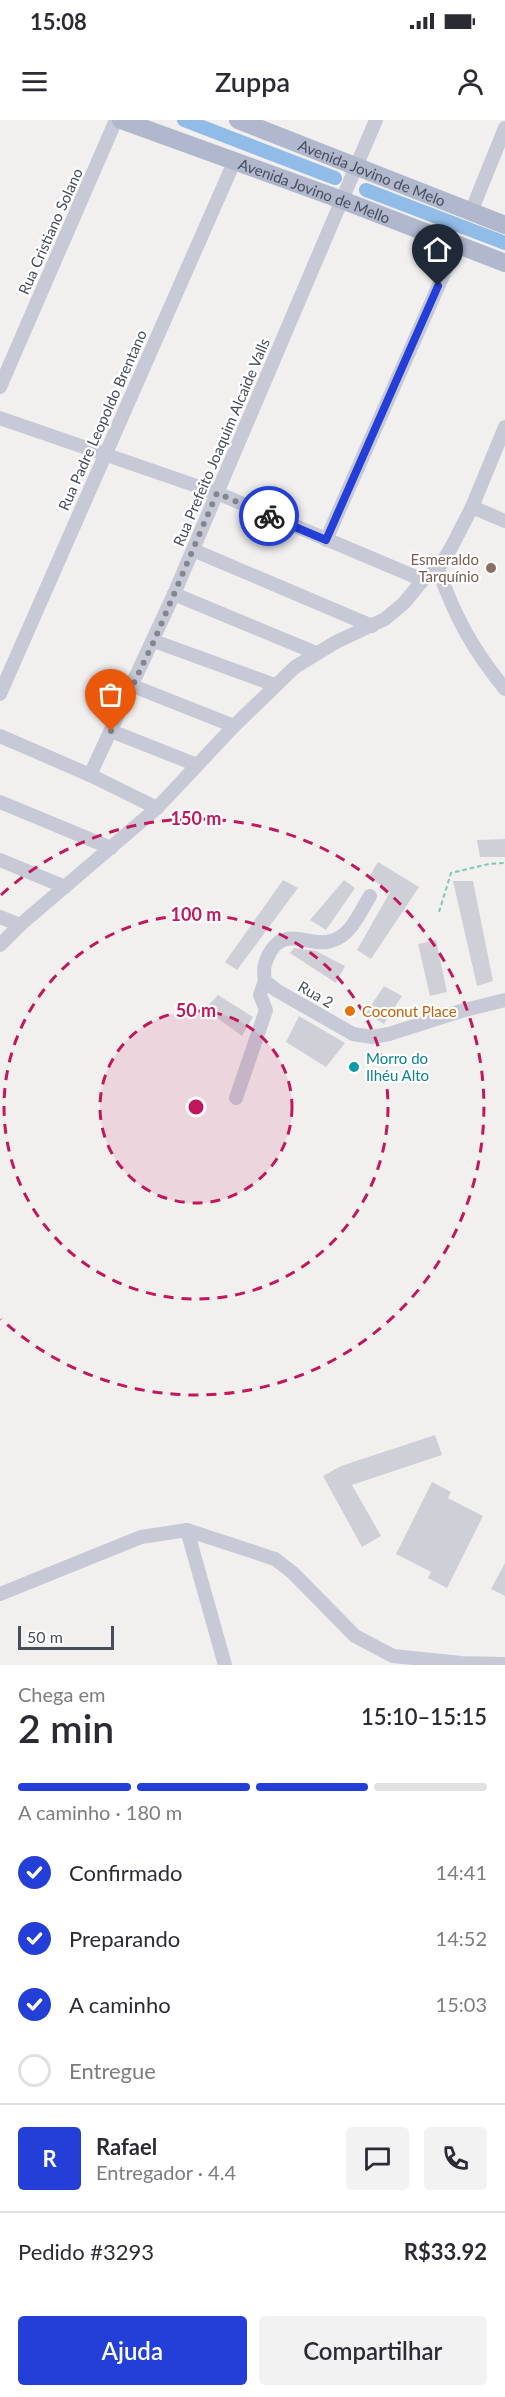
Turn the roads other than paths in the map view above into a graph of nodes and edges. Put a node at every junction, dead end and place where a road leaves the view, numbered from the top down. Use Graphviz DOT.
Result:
graph roads {
  1 [pos="116,120"];
  2 [pos="121,120"];
  3 [pos="376,120"];
  4 [pos="246,121"];
  5 [pos="505,128"];
  6 [pos="235,160"];
  7 [pos="357,166"];
  8 [pos="342,200"];
  9 [pos="471,212"];
  10 [pos="505,225"];
  11 [pos="457,244"];
  12 [pos="505,263"];
  13 [pos="0,387"];
  14 [pos="0,418"];
  15 [pos="505,427"];
  16 [pos="106,454"];
  17 [pos="217,493"];
  18 [pos="472,507"];
  19 [pos="505,520"];
  20 [pos="326,540"];
  21 [pos="193,550"];
  22 [pos="438,569"];
  23 [pos="423,580"];
  24 [pos="174,594"];
  25 [pos="372,626"];
  26 [pos="154,641"];
  27 [pos="316,653"];
  28 [pos="275,685"];
  29 [pos="133,686"];
  30 [pos="505,690"];
  31 [pos="0,694"];
  32 [pos="234,726"];
  33 [pos="111,731"];
  34 [pos="0,736"];
  35 [pos="197,765"];
  36 [pos="90,775"];
  37 [pos="0,802"];
  38 [pos="157,808"];
  39 [pos="111,848"];
  40 [pos="0,860"];
  41 [pos="65,887"];
  42 [pos="370,896"];
  43 [pos="0,917"];
  44 [pos="20,925"];
  45 [pos="0,945"];
  46 [pos="265,981"];
  47 [pos="505,1000"];
  48 [pos="236,1098"];
  49 [pos="188,1530"];
  50 [pos="0,1594"];
  51 [pos="505,1664"];
  52 [pos="225,1665"];
  1 -- 13 [label="street, Rua Cristiano Solano"];
  2 -- 6 [label="main road, Avenida Jovino de Mello"];
  3 -- 7 [label="street, Rua Prefeito Joaquim Alcaide Valls"];
  4 -- 7 [label="main road, Avenida Jovino de Melo"];
  5 -- 9 [label="street"];
  6 -- 8 [label="main road, Avenida Jovino de Mello"];
  6 -- 16 [label="street, Rua Padre Leopoldo Brentano"];
  7 -- 8 [label="street, Rua Prefeito Joaquim Alcaide Valls"];
  7 -- 9 [label="main road, Avenida Jovino de Melo"];
  8 -- 11 [label="main road, Avenida Jovino de Mello"];
  8 -- 17 [label="street, Rua Prefeito Joaquim Alcaide Valls"];
  9 -- 10 [label="main road, Avenida Jovino de Melo"];
  11 -- 12 [label="main road, Avenida Jovino de Mello"];
  11 -- 20 [label="street"];
  14 -- 16 [label="street"];
  15 -- 18 [label="street"];
  16 -- 17 [label="street"];
  16 -- 31 [label="street, Rua Padre Leopoldo Brentano"];
  17 -- 20 [label="street"];
  17 -- 21 [label="street, Rua Prefeito Joaquim Alcaide Valls"];
  18 -- 19 [label="street"];
  18 -- 22 [label="street"];
  20 -- 23 [label="street"];
  21 -- 24 [label="street, Rua Prefeito Joaquim Alcaide Valls"];
  21 -- 25 [label="street"];
  22 -- 23 [label="street"];
  22 -- 30 [label="street"];
  23 -- 25 [label="street"];
  24 -- 26 [label="street, Rua Prefeito Joaquim Alcaide Valls"];
  24 -- 27 [label="street"];
  25 -- 27 [label="street"];
  26 -- 28 [label="street"];
  26 -- 29 [label="street, Rua Prefeito Joaquim Alcaide Valls"];
  27 -- 28 [label="street"];
  28 -- 32 [label="street"];
  29 -- 32 [label="street"];
  29 -- 33 [label="street, Rua Prefeito Joaquim Alcaide Valls"];
  32 -- 35 [label="street"];
  33 -- 35 [label="street"];
  33 -- 36 [label="street, Rua Prefeito Joaquim Alcaide Valls"];
  34 -- 36 [label="street"];
  35 -- 38 [label="street"];
  36 -- 38 [label="street"];
  37 -- 39 [label="street"];
  38 -- 39 [label="street"];
  39 -- 41 [label="street"];
  40 -- 41 [label="street"];
  41 -- 44 [label="street"];
  42 -- 46 [label="street"];
  43 -- 44 [label="street"];
  44 -- 45 [label="street"];
  46 -- 47 [label="street, Rua 2"];
  46 -- 48 [label="street"];
  49 -- 50 [label="street"];
  49 -- 51 [label="street"];
  49 -- 52 [label="street"];
}
